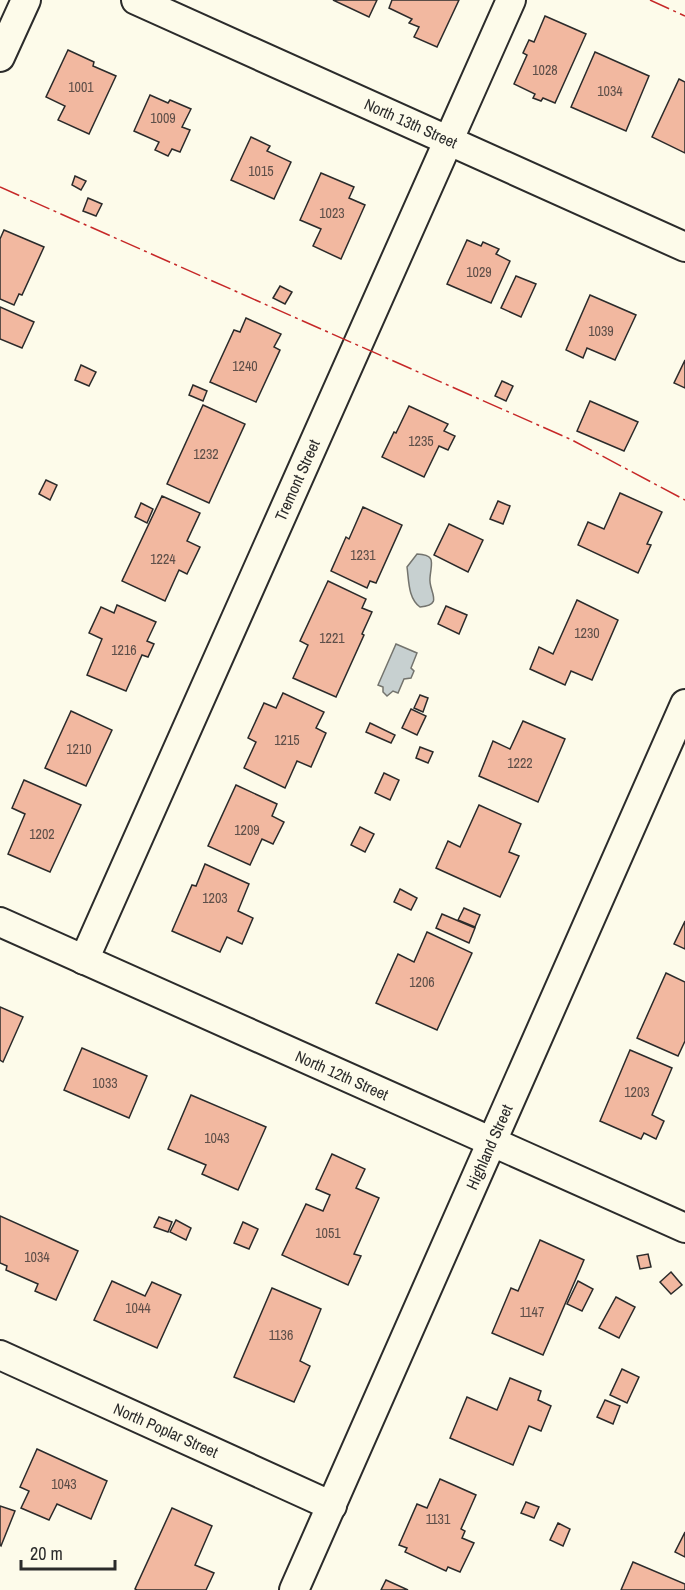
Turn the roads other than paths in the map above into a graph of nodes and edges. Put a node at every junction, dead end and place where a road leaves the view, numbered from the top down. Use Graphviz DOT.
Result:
graph roads {
  1 [pos="26,0"];
  2 [pos="136,0"];
  3 [pos="511,0"];
  4 [pos="0,57"];
  5 [pos="448,140"];
  6 [pos="685,248"];
  7 [pos="685,704"];
  8 [pos="0,922"];
  9 [pos="84,960"];
  10 [pos="492,1142"];
  11 [pos="685,1228"];
  12 [pos="0,1355"];
  13 [pos="332,1506"];
  14 [pos="294,1590"];
  1 -- 4 [label="street"];
  2 -- 5 [label="street, North 13th Street"];
  3 -- 5 [label="street, Tremont Street"];
  5 -- 6 [label="street, North 13th Street"];
  5 -- 9 [label="street, Tremont Street"];
  7 -- 10 [label="street, Highland Street"];
  8 -- 9 [label="street, North 12th Street"];
  9 -- 10 [label="street, North 12th Street"];
  10 -- 11 [label="street, North 12th Street"];
  10 -- 13 [label="street, Highland Street"];
  12 -- 13 [label="street, North Poplar Street"];
  13 -- 14 [label="street, Highland Street"];
}
